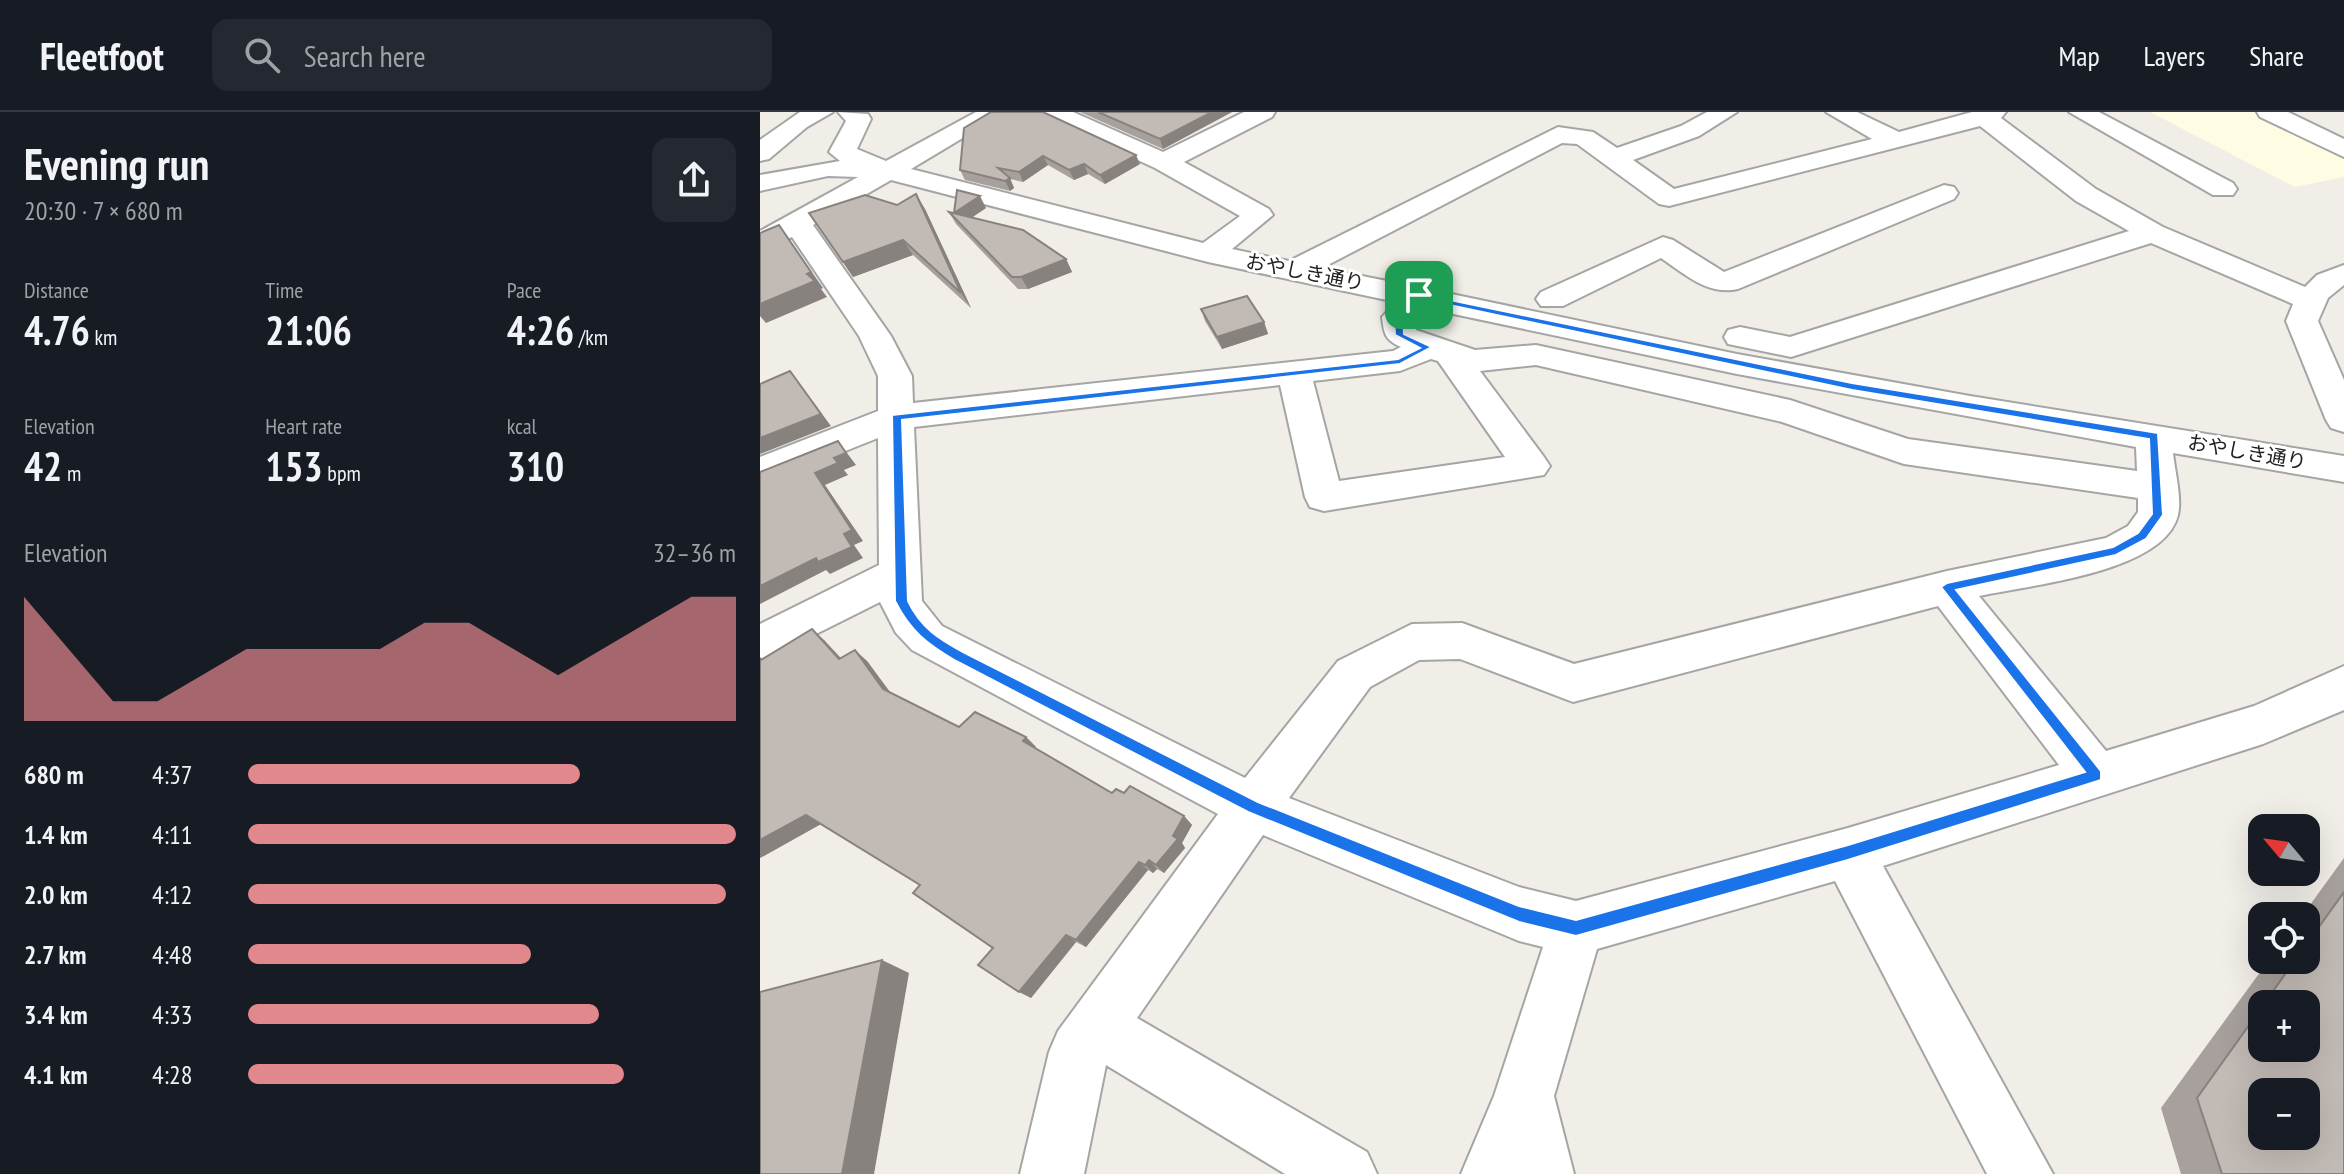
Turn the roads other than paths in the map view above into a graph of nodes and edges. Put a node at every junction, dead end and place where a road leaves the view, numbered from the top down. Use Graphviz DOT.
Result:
graph roads {
  1 [pos="821,112"];
  2 [pos="850,112"];
  3 [pos="994,112"];
  4 [pos="1053,112"];
  5 [pos="1263,112"];
  6 [pos="1725,112"];
  7 [pos="1838,112"];
  8 [pos="2081,112"];
  9 [pos="2269,112"];
  10 [pos="1972,116"];
  11 [pos="1894,140"];
  12 [pos="2344,149"];
  13 [pos="760,153"];
  14 [pos="1614,158"];
  15 [pos="1164,162"];
  16 [pos="886,171"];
  17 [pos="760,183"];
  18 [pos="2223,189"];
  19 [pos="1944,193"];
  20 [pos="796,222"];
  21 [pos="2153,233"];
  22 [pos="760,243"];
  23 [pos="1208,253"];
  24 [pos="1294,270"];
  25 [pos="2344,274"];
  26 [pos="1419,295"];
  27 [pos="1552,299"];
  28 [pos="2309,300"];
  29 [pos="1439,351"];
  30 [pos="2331,365"];
  31 [pos="1294,373"];
  32 [pos="896,417"];
  33 [pos="2344,420"];
  34 [pos="2154,436"];
  35 [pos="2344,469"];
  36 [pos="760,472"];
  37 [pos="2157,487"];
  38 [pos="900,573"];
  39 [pos="1947,587"];
  40 [pos="760,644"];
  41 [pos="2344,685"];
  42 [pos="2096,775"];
  43 [pos="1253,807"];
  44 [pos="1848,853"];
  45 [pos="1576,928"];
  46 [pos="1097,1027"];
  47 [pos="1524,1096"];
  48 [pos="1052,1174"];
  49 [pos="1345,1174"];
  50 [pos="1493,1174"];
  51 [pos="1542,1174"];
  52 [pos="2021,1174"];
  1 -- 13 [label="street"];
  2 -- 16 [label="street"];
  3 -- 16 [label="street"];
  4 -- 15 [label="street"];
  5 -- 15 [label="street"];
  6 -- 14 [label="street"];
  7 -- 11 [label="street"];
  8 -- 18 [label="street"];
  9 -- 12 [label="street"];
  10 -- 11 [label="street"];
  10 -- 21 [label="street"];
  11 -- 14 [label="street"];
  14 -- 24 [label="street"];
  15 -- 23 [label="street"];
  16 -- 17 [label="street"];
  16 -- 20 [label="street"];
  16 -- 23 [label="street, おやしき通り"];
  19 -- 27 [label="street"];
  20 -- 22 [label="street"];
  20 -- 32 [label="street"];
  21 -- 27 [label="street"];
  21 -- 28 [label="street"];
  23 -- 24 [label="street, おやしき通り"];
  24 -- 26 [label="street, おやしき通り"];
  25 -- 28 [label="street"];
  26 -- 27 [label="street"];
  26 -- 29 [label="street"];
  26 -- 34 [label="street, おやしき通り"];
  28 -- 30 [label="street"];
  29 -- 31 [label="street"];
  29 -- 31 [label="street"];
  29 -- 37 [label="street"];
  30 -- 33 [label="street"];
  31 -- 32 [label="street"];
  32 -- 36 [label="street"];
  32 -- 38 [label="street"];
  34 -- 35 [label="street, おやしき通り"];
  34 -- 37 [label="street"];
  37 -- 39 [label="street"];
  38 -- 40 [label="street"];
  38 -- 43 [label="street"];
  39 -- 42 [label="street"];
  39 -- 43 [label="street"];
  41 -- 42 [label="street"];
  42 -- 44 [label="street"];
  43 -- 45 [label="street"];
  43 -- 46 [label="street"];
  44 -- 45 [label="street"];
  44 -- 52 [label="street"];
  45 -- 47 [label="street"];
  46 -- 48 [label="street"];
  46 -- 49 [label="street"];
  47 -- 50 [label="street"];
  47 -- 51 [label="street"];
}
